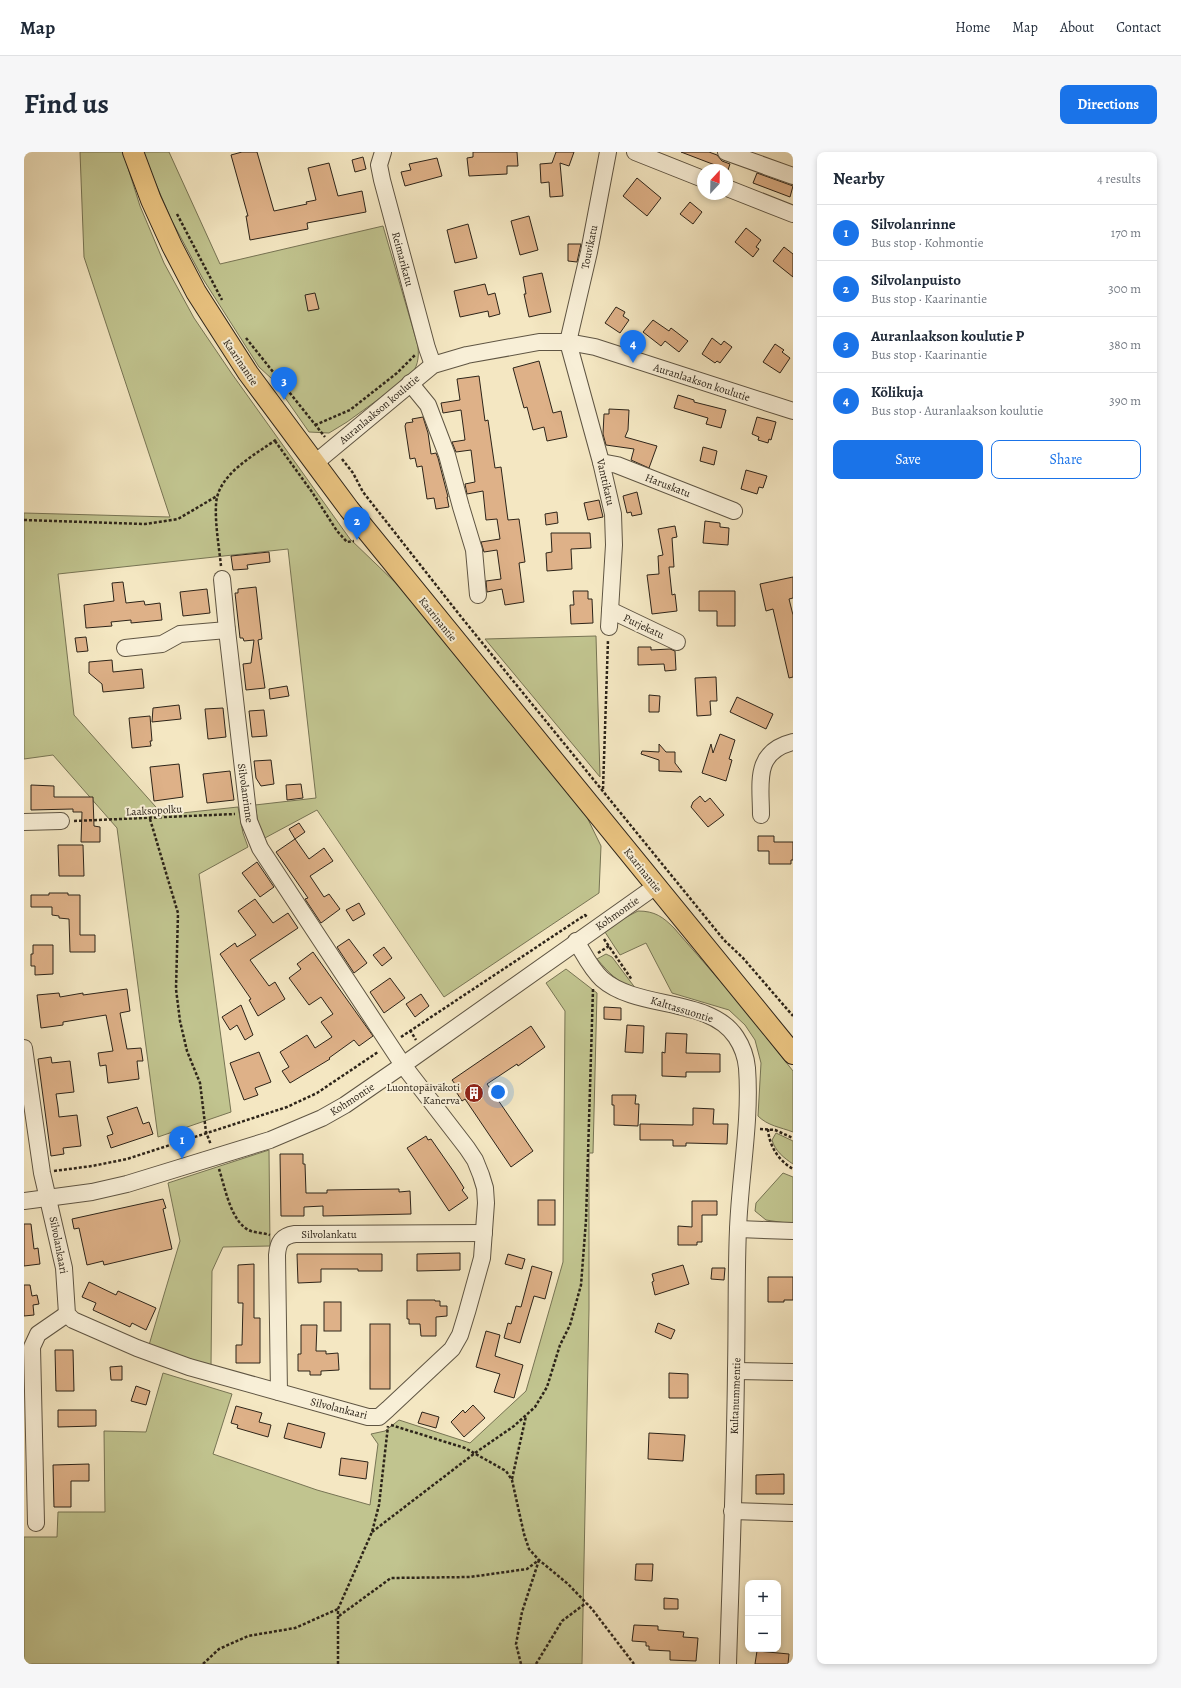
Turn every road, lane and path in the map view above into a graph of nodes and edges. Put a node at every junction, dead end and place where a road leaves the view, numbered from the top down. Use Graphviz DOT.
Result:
graph roads {
  1 [pos="133,152"];
  2 [pos="383,152"];
  3 [pos="608,152"];
  4 [pos="635,152"];
  5 [pos="726,152"];
  6 [pos="793,176"];
  7 [pos="697,177"];
  8 [pos="733,190"];
  9 [pos="176,212"];
  10 [pos="793,214"];
  11 [pos="224,305"];
  12 [pos="246,338"];
  13 [pos="568,342"];
  14 [pos="427,348"];
  15 [pos="433,365"];
  16 [pos="410,383"];
  17 [pos="793,411"];
  18 [pos="309,417"];
  19 [pos="315,425"];
  20 [pos="282,435"];
  21 [pos="333,448"];
  22 [pos="601,462"];
  23 [pos="315,463"];
  24 [pos="217,496"];
  25 [pos="734,511"];
  26 [pos="24,520"];
  27 [pos="356,540"];
  28 [pos="222,579"];
  29 [pos="478,595"];
  30 [pos="610,610"];
  31 [pos="609,627"];
  32 [pos="227,630"];
  33 [pos="677,642"];
  34 [pos="125,648"];
  35 [pos="793,742"];
  36 [pos="603,789"];
  37 [pos="248,813"];
  38 [pos="761,815"];
  39 [pos="150,819"];
  40 [pos="61,821"];
  41 [pos="24,822"];
  42 [pos="656,886"];
  43 [pos="585,915"];
  44 [pos="576,941"];
  45 [pos="593,968"];
  46 [pos="793,1016"];
  47 [pos="390,1044"];
  48 [pos="24,1048"];
  49 [pos="793,1054"];
  50 [pos="403,1065"];
  51 [pos="746,1128"];
  52 [pos="768,1129"];
  53 [pos="206,1132"];
  54 [pos="793,1138"];
  55 [pos="215,1157"];
  56 [pos="793,1170"];
  57 [pos="42,1173"];
  58 [pos="49,1198"];
  59 [pos="24,1201"];
  60 [pos="738,1229"];
  61 [pos="793,1231"];
  62 [pos="484,1233"];
  63 [pos="281,1240"];
  64 [pos="67,1314"];
  65 [pos="736,1371"];
  66 [pos="793,1372"];
  67 [pos="279,1392"];
  68 [pos="526,1415"];
  69 [pos="475,1453"];
  70 [pos="512,1480"];
  71 [pos="732,1511"];
  72 [pos="793,1513"];
  73 [pos="36,1523"];
  74 [pos="372,1532"];
  75 [pos="539,1560"];
  76 [pos="586,1603"];
  77 [pos="338,1609"];
  78 [pos="338,1616"];
  79 [pos="203,1664"];
  80 [pos="338,1664"];
  81 [pos="520,1664"];
  82 [pos="536,1664"];
  83 [pos="634,1664"];
  84 [pos="728,1664"];
  1 -- 20 [label="main road, Kaarinantie"];
  2 -- 14 [label="street, Reimarikatu"];
  3 -- 13 [label="street, Touvikatu"];
  4 -- 7 [label="street"];
  5 -- 6 [label="street"];
  8 -- 10 [label="street"];
  9 -- 11 [label="path"];
  12 -- 18 [label="path"];
  13 -- 15 [label="street, Auranlaakson koulutie"];
  13 -- 17 [label="street, Auranlaakson koulutie"];
  13 -- 22 [label="street, Vanttikatu"];
  14 -- 15 [label="street, Reimarikatu"];
  14 -- 19 [label="path"];
  15 -- 16 [label="street, Auranlaakson koulutie"];
  16 -- 21 [label="street, Auranlaakson koulutie"];
  16 -- 29 [label="street"];
  18 -- 19 [label="path"];
  18 -- 20 [label="path"];
  19 -- 21 [label="path"];
  20 -- 23 [label="main road, Kaarinantie"];
  20 -- 24 [label="path"];
  20 -- 27 [label="path"];
  21 -- 23 [label="street, Auranlaakson koulutie"];
  21 -- 36 [label="path"];
  22 -- 25 [label="street, Haruskatu"];
  22 -- 30 [label="street, Vanttikatu"];
  23 -- 42 [label="main road, Kaarinantie"];
  24 -- 26 [label="path"];
  24 -- 28 [label="path"];
  28 -- 32 [label="street, Silvolanrinne"];
  30 -- 31 [label="street, Vanttikatu"];
  30 -- 33 [label="street, Purjekatu"];
  31 -- 36 [label="path"];
  32 -- 34 [label="street"];
  32 -- 37 [label="street, Silvolanrinne"];
  35 -- 38 [label="street"];
  36 -- 46 [label="path"];
  37 -- 39 [label="path, Laaksopolku"];
  37 -- 47 [label="street, Silvolanrinne"];
  39 -- 40 [label="path, Laaksopolku"];
  39 -- 53 [label="path"];
  40 -- 41 [label="street"];
  42 -- 44 [label="street, Kohmontie"];
  42 -- 49 [label="main road, Kaarinantie"];
  43 -- 47 [label="path"];
  44 -- 45 [label="street, Kalttassuontie"];
  44 -- 50 [label="street, Kohmontie"];
  45 -- 51 [label="street, Kalttassuontie"];
  45 -- 68 [label="path"];
  47 -- 50 [label="street, Silvolanrinne"];
  47 -- 53 [label="path"];
  48 -- 57 [label="street, Silvolankaari"];
  50 -- 55 [label="street, Kohmontie"];
  50 -- 62 [label="street, Silvolankaari"];
  51 -- 52 [label="path"];
  51 -- 60 [label="street, Kultanummentie"];
  52 -- 54 [label="path"];
  52 -- 56 [label="path"];
  53 -- 55 [label="path"];
  53 -- 57 [label="path"];
  55 -- 58 [label="street, Kohmontie"];
  55 -- 63 [label="path"];
  57 -- 58 [label="street, Silvolankaari"];
  58 -- 59 [label="street, Kohmontie"];
  58 -- 64 [label="street, Silvolankaari"];
  60 -- 61 [label="street"];
  60 -- 65 [label="street, Kultanummentie"];
  62 -- 63 [label="street, Silvolankatu"];
  62 -- 67 [label="street, Silvolankaari"];
  63 -- 67 [label="street"];
  64 -- 67 [label="street, Silvolankaari"];
  64 -- 73 [label="street"];
  65 -- 66 [label="street"];
  65 -- 71 [label="street, Kultanummentie"];
  68 -- 69 [label="path"];
  68 -- 70 [label="path"];
  69 -- 70 [label="path"];
  69 -- 74 [label="path"];
  69 -- 74 [label="path"];
  70 -- 75 [label="path"];
  71 -- 72 [label="street"];
  71 -- 84 [label="street, Kultanummentie"];
  74 -- 77 [label="path"];
  75 -- 76 [label="path"];
  75 -- 78 [label="path"];
  75 -- 81 [label="path"];
  76 -- 82 [label="path"];
  76 -- 83 [label="path"];
  77 -- 78 [label="path"];
  77 -- 79 [label="path"];
  78 -- 80 [label="path"];
}
